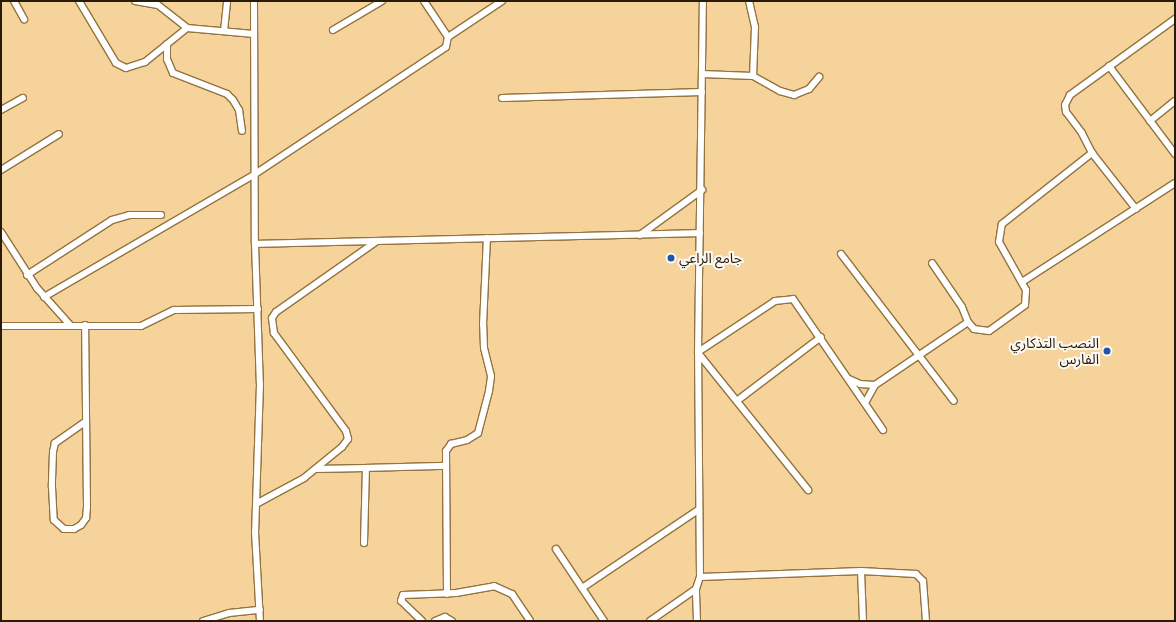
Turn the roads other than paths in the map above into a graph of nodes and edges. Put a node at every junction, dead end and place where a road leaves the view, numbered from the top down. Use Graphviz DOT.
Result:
graph roads {
  1 [pos="14,1"];
  2 [pos="79,1"];
  3 [pos="135,1"];
  4 [pos="227,1"];
  5 [pos="254,1"];
  6 [pos="382,1"];
  7 [pos="424,1"];
  8 [pos="502,1"];
  9 [pos="703,1"];
  10 [pos="749,1"];
  11 [pos="158,3"];
  12 [pos="24,19"];
  13 [pos="1175,19"];
  14 [pos="187,28"];
  15 [pos="333,30"];
  16 [pos="224,31"];
  17 [pos="254,34"];
  18 [pos="448,37"];
  19 [pos="167,44"];
  20 [pos="1109,66"];
  21 [pos="702,74"];
  22 [pos="753,76"];
  23 [pos="819,77"];
  24 [pos="702,92"];
  25 [pos="23,98"];
  26 [pos="502,98"];
  27 [pos="1175,101"];
  28 [pos="1,110"];
  29 [pos="1150,121"];
  30 [pos="242,131"];
  31 [pos="59,134"];
  32 [pos="1092,153"];
  33 [pos="1175,154"];
  34 [pos="1,170"];
  35 [pos="255,174"];
  36 [pos="1175,183"];
  37 [pos="702,190"];
  38 [pos="1136,209"];
  39 [pos="161,215"];
  40 [pos="1,232"];
  41 [pos="700,233"];
  42 [pos="640,235"];
  43 [pos="487,238"];
  44 [pos="377,240"];
  45 [pos="255,244"];
  46 [pos="841,254"];
  47 [pos="932,263"];
  48 [pos="27,275"];
  49 [pos="1022,282"];
  50 [pos="44,297"];
  51 [pos="258,309"];
  52 [pos="968,322"];
  53 [pos="70,325"];
  54 [pos="85,325"];
  55 [pos="1,326"];
  56 [pos="821,337"];
  57 [pos="698,352"];
  58 [pos="920,354"];
  59 [pos="849,379"];
  60 [pos="875,385"];
  61 [pos="738,400"];
  62 [pos="954,401"];
  63 [pos="865,403"];
  64 [pos="85,422"];
  65 [pos="883,430"];
  66 [pos="445,466"];
  67 [pos="366,468"];
  68 [pos="316,469"];
  69 [pos="808,490"];
  70 [pos="256,504"];
  71 [pos="698,510"];
  72 [pos="364,543"];
  73 [pos="556,549"];
  74 [pos="861,571"];
  75 [pos="700,576"];
  76 [pos="582,588"];
  77 [pos="696,589"];
  78 [pos="446,594"];
  79 [pos="260,610"];
  80 [pos="203,621"];
  81 [pos="260,621"];
  82 [pos="422,621"];
  83 [pos="435,621"];
  84 [pos="452,621"];
  85 [pos="530,621"];
  86 [pos="604,621"];
  87 [pos="650,621"];
  88 [pos="698,621"];
  89 [pos="863,621"];
  90 [pos="926,621"];
  1 -- 12 [label="street"];
  2 -- 19 [label="street"];
  3 -- 11 [label="street"];
  4 -- 16 [label="street"];
  5 -- 17 [label="street"];
  6 -- 15 [label="street"];
  7 -- 18 [label="street"];
  8 -- 18 [label="street"];
  9 -- 21 [label="street"];
  10 -- 22 [label="street"];
  11 -- 14 [label="street"];
  13 -- 20 [label="street"];
  14 -- 16 [label="street"];
  14 -- 19 [label="street"];
  16 -- 17 [label="street"];
  17 -- 35 [label="street"];
  18 -- 35 [label="street"];
  19 -- 30 [label="street"];
  20 -- 29 [label="street"];
  20 -- 32 [label="street"];
  21 -- 22 [label="street"];
  21 -- 24 [label="street"];
  22 -- 23 [label="street"];
  24 -- 26 [label="street"];
  24 -- 37 [label="street"];
  25 -- 28 [label="street"];
  27 -- 29 [label="street"];
  29 -- 33 [label="street"];
  31 -- 34 [label="street"];
  32 -- 38 [label="street"];
  32 -- 49 [label="street"];
  35 -- 45 [label="street"];
  35 -- 50 [label="street"];
  36 -- 38 [label="street"];
  37 -- 41 [label="street"];
  37 -- 42 [label="street"];
  38 -- 49 [label="street"];
  39 -- 48 [label="street"];
  40 -- 48 [label="street"];
  41 -- 42 [label="street"];
  41 -- 57 [label="street"];
  42 -- 43 [label="street"];
  43 -- 44 [label="street"];
  43 -- 66 [label="street"];
  44 -- 45 [label="street"];
  44 -- 68 [label="street"];
  45 -- 51 [label="street"];
  46 -- 58 [label="street"];
  47 -- 52 [label="street"];
  48 -- 50 [label="street"];
  49 -- 52 [label="street"];
  50 -- 53 [label="street"];
  51 -- 54 [label="street"];
  51 -- 70 [label="street"];
  52 -- 58 [label="street"];
  53 -- 54 [label="street"];
  53 -- 55 [label="street"];
  54 -- 64 [label="street"];
  56 -- 57 [label="street"];
  56 -- 59 [label="street"];
  56 -- 61 [label="street"];
  57 -- 61 [label="street"];
  57 -- 71 [label="street"];
  58 -- 60 [label="street"];
  58 -- 62 [label="street"];
  59 -- 60 [label="street"];
  59 -- 63 [label="street"];
  60 -- 63 [label="street"];
  61 -- 69 [label="street"];
  63 -- 65 [label="street"];
  64 -- 64 [label="street"];
  66 -- 67 [label="street"];
  66 -- 78 [label="street"];
  67 -- 68 [label="street"];
  67 -- 72 [label="street"];
  68 -- 70 [label="street"];
  70 -- 79 [label="street"];
  71 -- 75 [label="street"];
  71 -- 76 [label="street"];
  73 -- 76 [label="street"];
  74 -- 75 [label="street"];
  74 -- 89 [label="street"];
  74 -- 90 [label="street"];
  75 -- 77 [label="street"];
  76 -- 86 [label="street"];
  77 -- 87 [label="street"];
  77 -- 88 [label="street"];
  78 -- 82 [label="street"];
  78 -- 85 [label="street"];
  79 -- 80 [label="street"];
  79 -- 81 [label="street"];
  83 -- 84 [label="street"];
}
